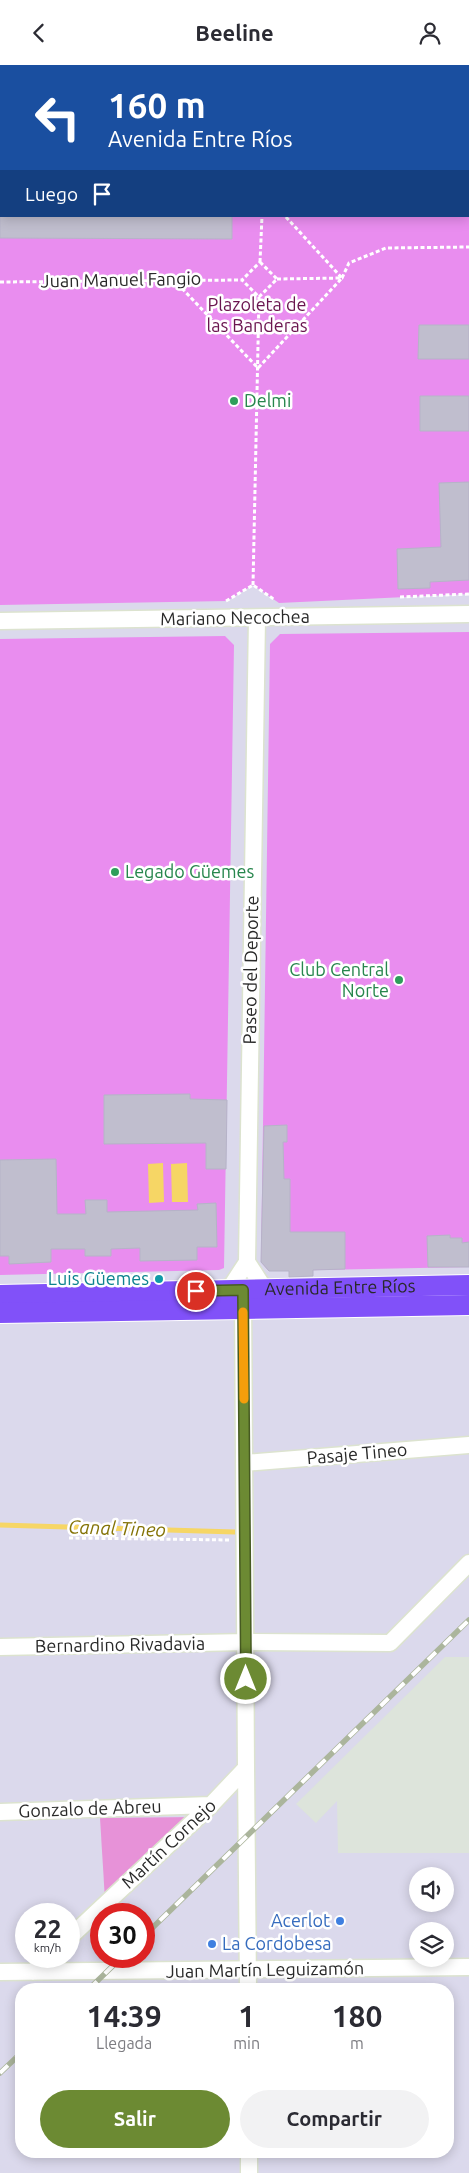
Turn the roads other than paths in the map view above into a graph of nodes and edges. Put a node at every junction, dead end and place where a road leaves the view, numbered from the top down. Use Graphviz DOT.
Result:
graph roads {
  1 [pos="469,614"];
  2 [pos="257,618"];
  3 [pos="0,621"];
  4 [pos="247,1262"];
  5 [pos="469,1285"];
  6 [pos="271,1289"];
  7 [pos="222,1291"];
  8 [pos="0,1295"];
  9 [pos="243,1299"];
  10 [pos="469,1305"];
  11 [pos="0,1313"];
  12 [pos="469,1445"];
  13 [pos="244,1463"];
  14 [pos="469,1563"];
  15 [pos="246,1643"];
  16 [pos="0,1647"];
  17 [pos="246,1768"];
  18 [pos="210,1805"];
  19 [pos="0,1811"];
  20 [pos="80,1928"];
  21 [pos="469,1967"];
  22 [pos="37,1968"];
  23 [pos="248,1971"];
  24 [pos="0,1972"];
  25 [pos="33,1972"];
  26 [pos="248,1983"];
  27 [pos="249,2158"];
  28 [pos="249,2173"];
  1 -- 2 [label="street, Mariano Necochea"];
  2 -- 3 [label="street, Mariano Necochea"];
  2 -- 4 [label="street, Paseo del Deporte"];
  4 -- 6 [label="street"];
  4 -- 7 [label="street"];
  5 -- 6 [label="main road, Avenida Entre Ríos"];
  6 -- 9 [label="main road, Avenida Entre Ríos"];
  7 -- 8 [label="main road, Avenida Entre Ríos"];
  7 -- 9 [label="main road, Avenida Entre Ríos"];
  9 -- 10 [label="main road, Avenida Entre Ríos"];
  9 -- 11 [label="main road, Avenida Entre Ríos"];
  9 -- 13 [label="street, Martín Cornejo"];
  12 -- 13 [label="street, Pasaje Tineo"];
  13 -- 15 [label="street, Martín Cornejo"];
  14 -- 15 [label="street, Bernardino Rivadavia"];
  15 -- 16 [label="street, Bernardino Rivadavia"];
  15 -- 17 [label="street, Martín Cornejo"];
  17 -- 18 [label="street, Martín Cornejo"];
  17 -- 23 [label="street, Martín Cornejo"];
  18 -- 19 [label="street, Gonzalo de Abreu"];
  18 -- 20 [label="street, Martín Cornejo"];
  21 -- 23 [label="street, Juan Martín Leguizamón"];
  22 -- 25 [label="street"];
  23 -- 25 [label="street, Juan Martín Leguizamón"];
  23 -- 26 [label="street, Martín Cornejo"];
  24 -- 25 [label="street, Juan Martín Leguizamón"];
  27 -- 28 [label="street"];
}
